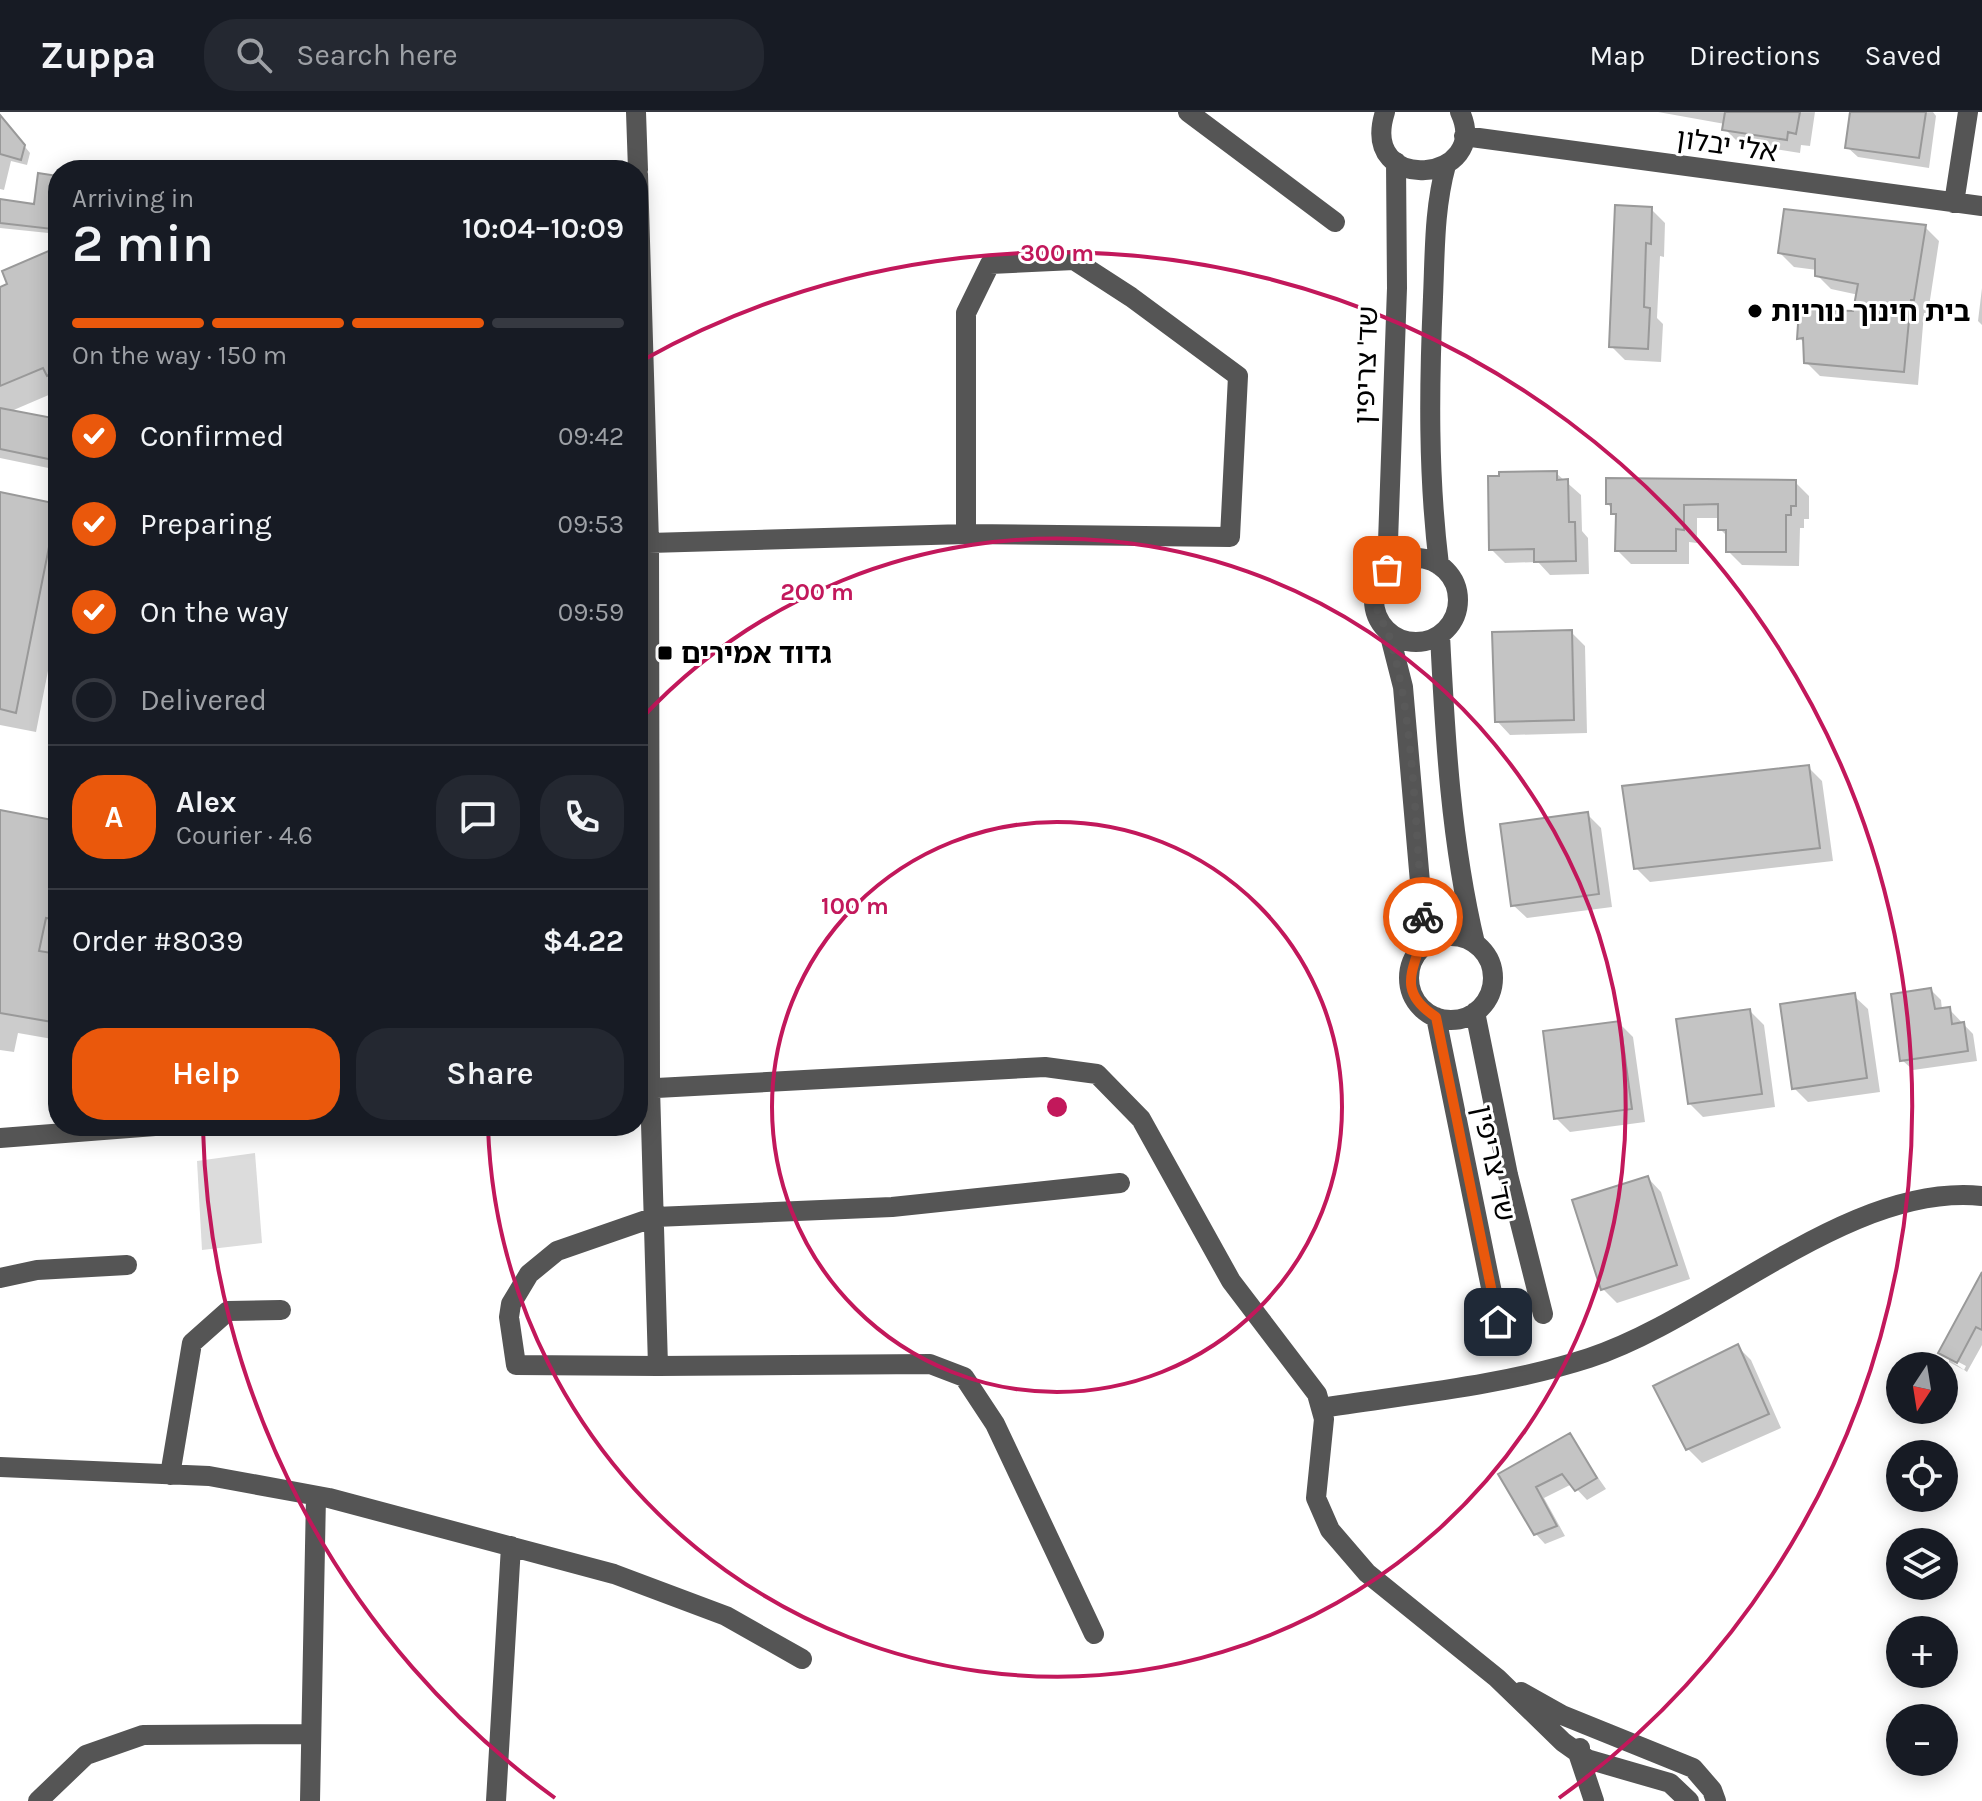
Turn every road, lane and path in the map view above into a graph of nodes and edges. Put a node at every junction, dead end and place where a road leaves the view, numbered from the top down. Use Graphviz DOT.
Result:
graph roads {
  1 [pos="636,112"];
  2 [pos="1188,112"];
  3 [pos="1385,112"];
  4 [pos="1460,112"];
  5 [pos="1968,112"];
  6 [pos="1464,136"];
  7 [pos="638,160"];
  8 [pos="1396,162"];
  9 [pos="1446,165"];
  10 [pos="1954,203"];
  11 [pos="1982,206"];
  12 [pos="1335,222"];
  13 [pos="648,509"];
  14 [pos="966,534"];
  15 [pos="649,543"];
  16 [pos="1439,565"];
  17 [pos="1387,570"];
  18 [pos="1389,632"];
  19 [pos="1440,635"];
  20 [pos="648,652"];
  21 [pos="1475,943"];
  22 [pos="1422,947"];
  23 [pos="1475,1012"];
  24 [pos="1436,1017"];
  25 [pos="648,1088"];
  26 [pos="48,1134"];
  27 [pos="648,1135"];
  28 [pos="0,1138"];
  29 [pos="1120,1183"];
  30 [pos="1982,1196"];
  31 [pos="655,1217"];
  32 [pos="127,1265"];
  33 [pos="0,1278"];
  34 [pos="281,1310"];
  35 [pos="1543,1314"];
  36 [pos="1498,1322"];
  37 [pos="658,1366"];
  38 [pos="1321,1408"];
  39 [pos="0,1467"];
  40 [pos="170,1475"];
  41 [pos="316,1496"];
  42 [pos="511,1546"];
  43 [pos="1094,1634"];
  44 [pos="802,1659"];
  45 [pos="1497,1678"];
  46 [pos="1592,1727"];
  47 [pos="309,1734"];
  48 [pos="1578,1753"];
  49 [pos="38,1801"];
  50 [pos="310,1801"];
  51 [pos="496,1801"];
  52 [pos="1594,1801"];
  53 [pos="1689,1801"];
  54 [pos="1716,1801"];
  1 -- 7 [label="street"];
  2 -- 12 [label="street"];
  3 -- 8 [label="street, שד' צריפין"];
  4 -- 6 [label="street"];
  5 -- 10 [label="street"];
  6 -- 9 [label="street"];
  6 -- 10 [label="street, אלי יבלון"];
  8 -- 9 [label="street"];
  8 -- 17 [label="street, שד' צריפין"];
  9 -- 16 [label="street"];
  10 -- 11 [label="street, אלי יבלון"];
  13 -- 15 [label="street"];
  14 -- 14 [label="street"];
  14 -- 15 [label="street"];
  15 -- 20 [label="street"];
  16 -- 17 [label="street"];
  16 -- 19 [label="street"];
  17 -- 18 [label="street"];
  18 -- 19 [label="street"];
  18 -- 22 [label="street"];
  19 -- 21 [label="street"];
  21 -- 22 [label="street"];
  21 -- 23 [label="street"];
  22 -- 24 [label="street"];
  23 -- 24 [label="street"];
  23 -- 35 [label="street, שד' צריפין"];
  24 -- 36 [label="street, שד' צריפין"];
  25 -- 38 [label="street"];
  26 -- 28 [label="street"];
  27 -- 31 [label="street"];
  29 -- 31 [label="street"];
  30 -- 38 [label="street"];
  31 -- 37 [label="street"];
  31 -- 37 [label="street"];
  32 -- 33 [label="street"];
  34 -- 40 [label="street"];
  37 -- 43 [label="street"];
  38 -- 45 [label="street"];
  39 -- 40 [label="street"];
  40 -- 41 [label="street"];
  41 -- 42 [label="street"];
  41 -- 47 [label="street"];
  42 -- 44 [label="street"];
  42 -- 51 [label="street"];
  45 -- 46 [label="street"];
  45 -- 48 [label="street"];
  46 -- 48 [label="street"];
  46 -- 54 [label="street"];
  47 -- 49 [label="street"];
  47 -- 50 [label="street"];
  48 -- 52 [label="street"];
  48 -- 53 [label="street"];
}
